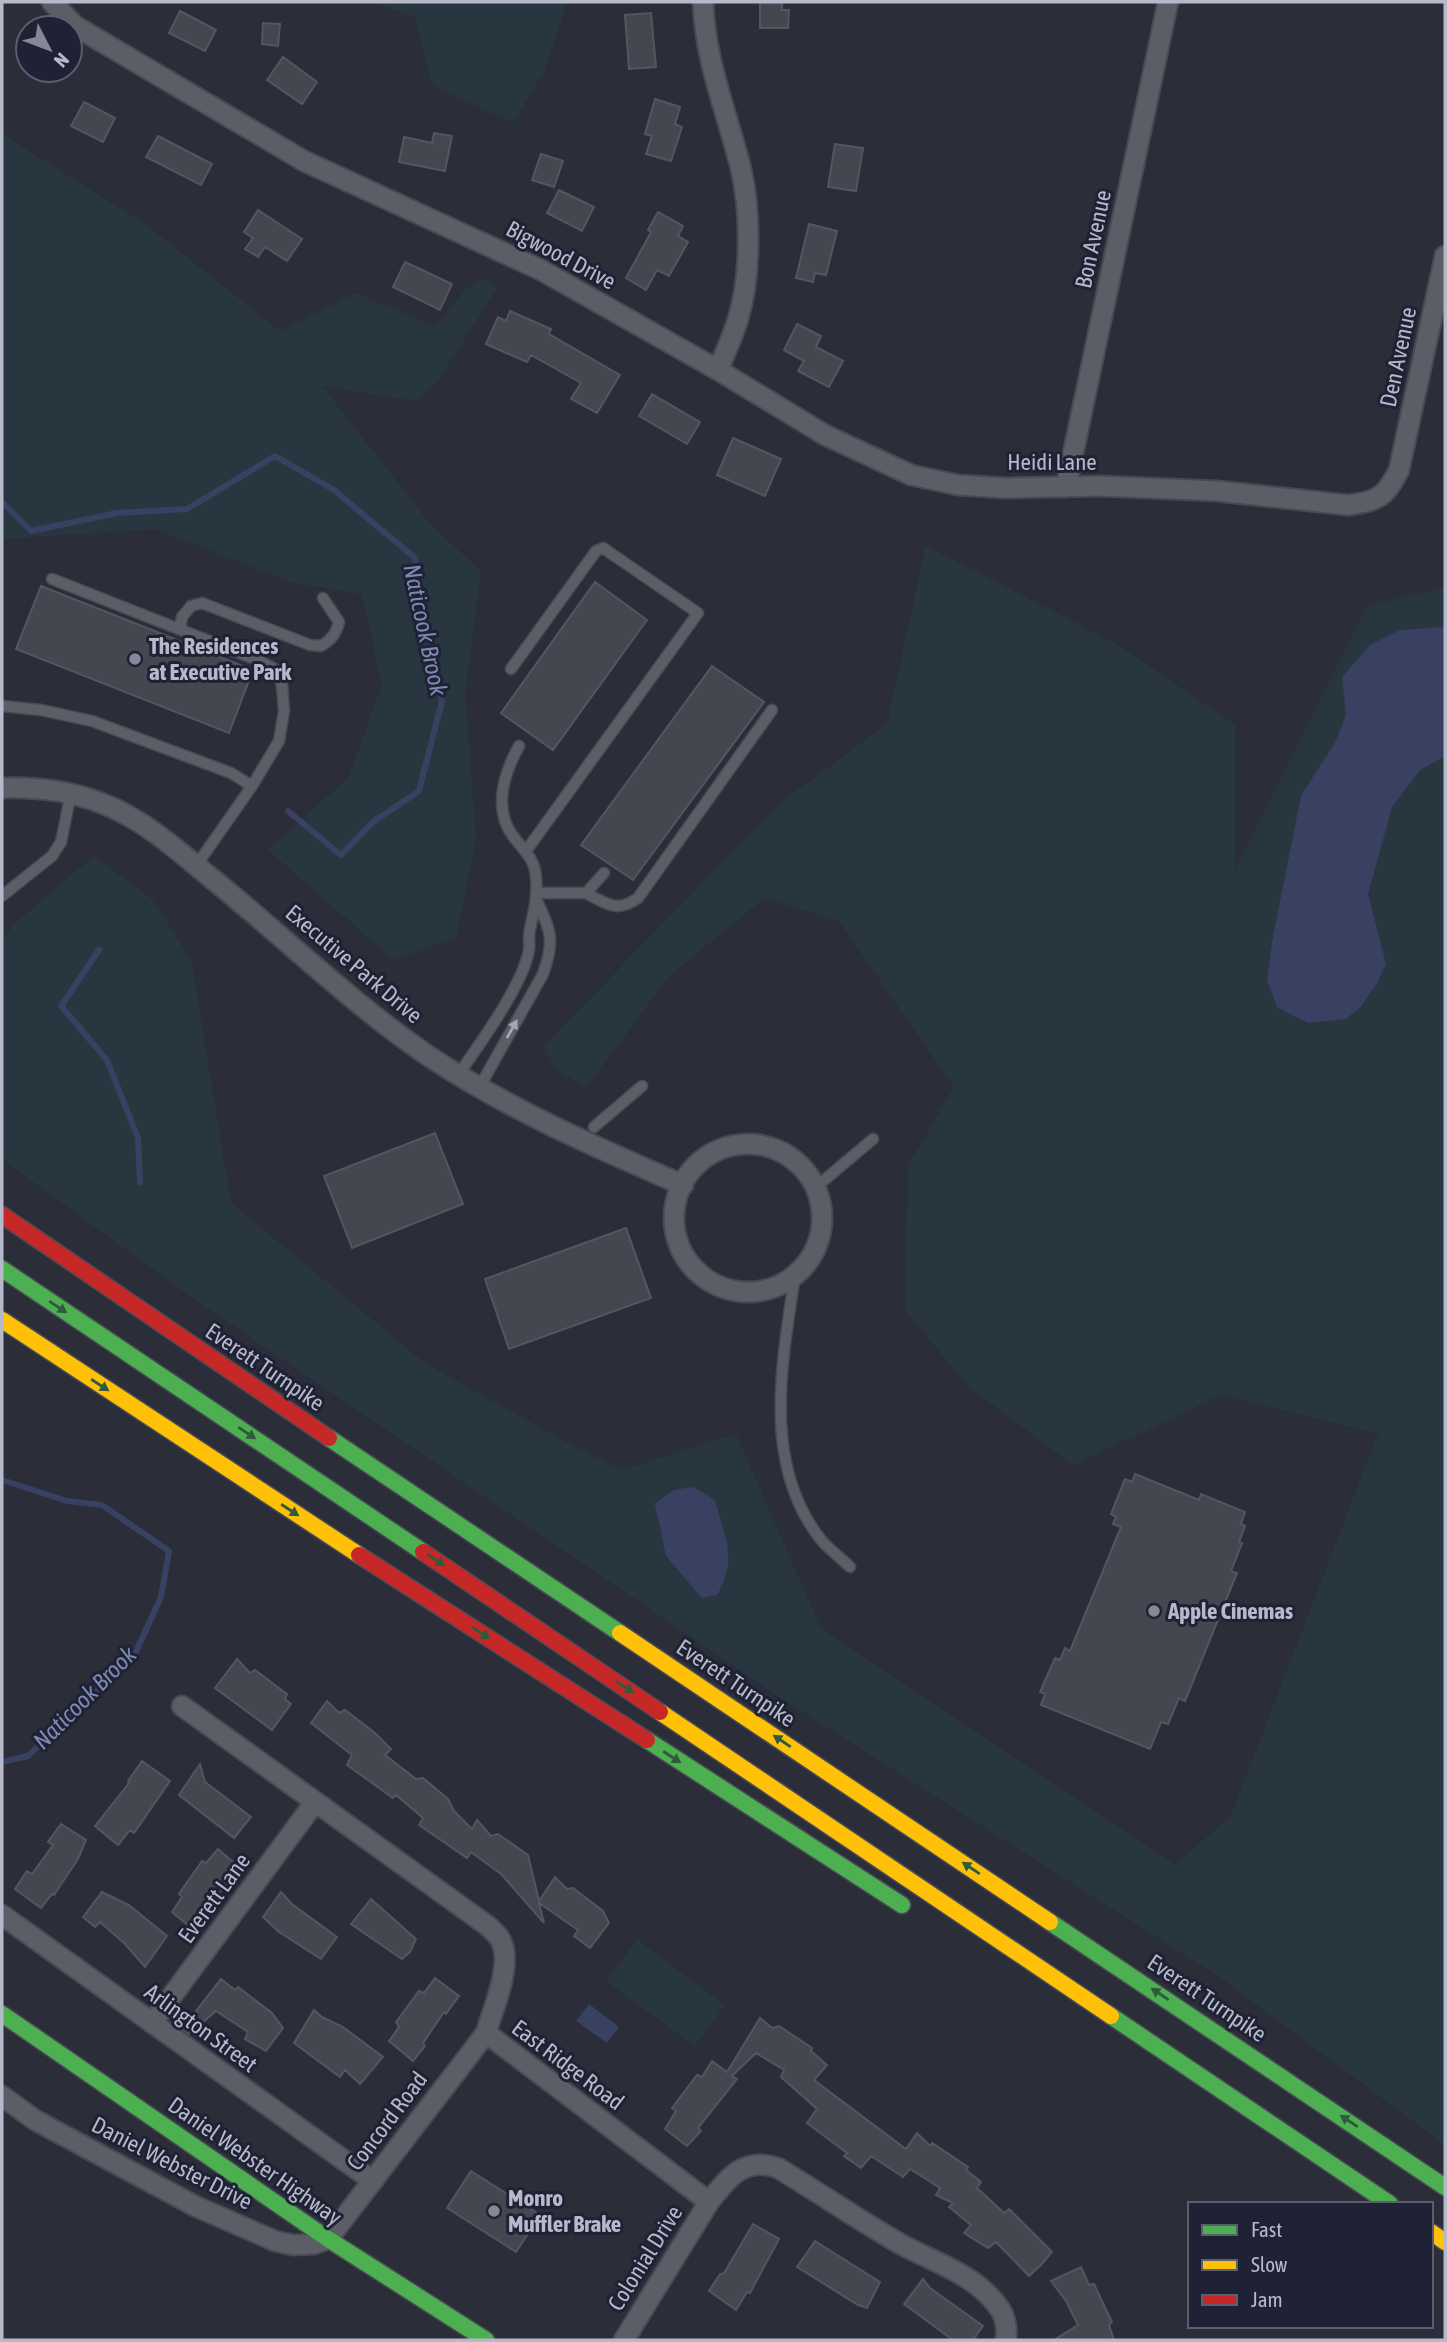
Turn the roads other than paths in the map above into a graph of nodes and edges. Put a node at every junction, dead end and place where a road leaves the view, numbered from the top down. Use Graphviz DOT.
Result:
graph roads {
  1 [pos="52,2"];
  2 [pos="703,2"];
  3 [pos="1168,2"];
  4 [pos="1445,256"];
  5 [pos="718,370"];
  6 [pos="1399,470"];
  7 [pos="1066,487"];
  8 [pos="52,579"];
  9 [pos="323,598"];
  10 [pos="180,629"];
  11 [pos="511,669"];
  12 [pos="2,706"];
  13 [pos="772,710"];
  14 [pos="519,746"];
  15 [pos="252,786"];
  16 [pos="2,788"];
  17 [pos="71,793"];
  18 [pos="526,851"];
  19 [pos="197,866"];
  20 [pos="604,873"];
  21 [pos="586,893"];
  22 [pos="2,896"];
  23 [pos="537,897"];
  24 [pos="457,1075"];
  25 [pos="642,1086"];
  26 [pos="479,1088"];
  27 [pos="594,1127"];
  28 [pos="873,1139"];
  29 [pos="682,1185"];
  30 [pos="816,1187"];
  31 [pos="2,1215"];
  32 [pos="2,1269"];
  33 [pos="795,1275"];
  34 [pos="2,1320"];
  35 [pos="850,1567"];
  36 [pos="182,1706"];
  37 [pos="315,1802"];
  38 [pos="917,1914"];
  39 [pos="2,1915"];
  40 [pos="975,1944"];
  41 [pos="1024,1959"];
  42 [pos="2,2014"];
  43 [pos="152,2023"];
  44 [pos="486,2033"];
  45 [pos="2,2096"];
  46 [pos="373,2181"];
  47 [pos="1445,2187"];
  48 [pos="709,2202"];
  49 [pos="1388,2202"];
  50 [pos="328,2239"];
  51 [pos="486,2340"];
  52 [pos="624,2340"];
  53 [pos="1006,2340"];
  1 -- 5 [label="street, Bigwood Drive"];
  2 -- 5 [label="street"];
  3 -- 7 [label="street, Bon Avenue"];
  4 -- 6 [label="street, Den Avenue"];
  5 -- 7 [label="street, Heidi Lane"];
  6 -- 7 [label="street, Heidi Lane"];
  8 -- 10 [label="lane"];
  9 -- 10 [label="lane"];
  10 -- 15 [label="lane"];
  11 -- 18 [label="lane"];
  12 -- 15 [label="lane"];
  13 -- 21 [label="lane"];
  14 -- 18 [label="lane"];
  15 -- 19 [label="lane"];
  16 -- 17 [label="street, Executive Park Drive"];
  17 -- 19 [label="street, Executive Park Drive"];
  17 -- 22 [label="lane"];
  18 -- 23 [label="lane"];
  19 -- 24 [label="street, Executive Park Drive"];
  20 -- 21 [label="lane"];
  21 -- 23 [label="lane"];
  23 -- 24 [label="lane"];
  26 -- 23 [label="lane, one-way"];
  24 -- 26 [label="street, Executive Park Drive"];
  25 -- 27 [label="lane"];
  26 -- 29 [label="street, Executive Park Drive"];
  28 -- 30 [label="lane"];
  29 -- 30 [label="street"];
  29 -- 33 [label="street"];
  30 -- 33 [label="street"];
  47 -- 31 [label="main road, Everett Turnpike, one-way"];
  32 -- 41 [label="main road, one-way"];
  33 -- 35 [label="lane"];
  34 -- 38 [label="main road, one-way"];
  36 -- 37 [label="street, East Ridge Road"];
  37 -- 43 [label="street, Everett Lane"];
  37 -- 44 [label="street, East Ridge Road"];
  39 -- 43 [label="street, Arlington Street"];
  40 -- 41 [label="main road"];
  41 -- 49 [label="main road"];
  42 -- 50 [label="main road, Daniel Webster Highway"];
  43 -- 46 [label="street, Arlington Street"];
  44 -- 46 [label="street, Concord Road"];
  44 -- 48 [label="street, East Ridge Road"];
  45 -- 50 [label="street, Daniel Webster Drive"];
  46 -- 50 [label="street, Concord Road"];
  48 -- 52 [label="street, Colonial Drive"];
  48 -- 53 [label="street"];
  50 -- 51 [label="main road, Daniel Webster Highway"];
}
